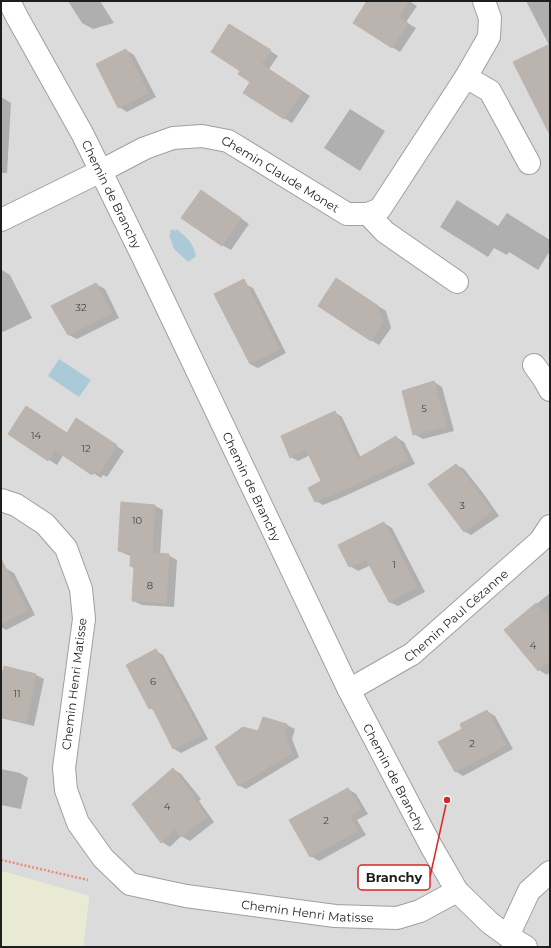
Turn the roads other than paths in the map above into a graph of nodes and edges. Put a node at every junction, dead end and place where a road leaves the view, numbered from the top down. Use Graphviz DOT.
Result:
graph roads {
  1 [pos="9,1"];
  2 [pos="484,1"];
  3 [pos="466,77"];
  4 [pos="529,163"];
  5 [pos="101,171"];
  6 [pos="368,214"];
  7 [pos="1,220"];
  8 [pos="457,282"];
  9 [pos="534,365"];
  10 [pos="550,390"];
  11 [pos="1,500"];
  12 [pos="550,526"];
  13 [pos="349,690"];
  14 [pos="550,872"];
  15 [pos="457,891"];
  16 [pos="508,936"];
  17 [pos="526,947"];
  1 -- 5 [label="street, Chemin de Branchy"];
  2 -- 3 [label="street"];
  3 -- 4 [label="street"];
  3 -- 6 [label="street"];
  5 -- 6 [label="street, Chemin Claude Monet"];
  5 -- 7 [label="street"];
  5 -- 13 [label="street, Chemin de Branchy"];
  6 -- 8 [label="street"];
  9 -- 10 [label="street"];
  11 -- 15 [label="street, Chemin Henri Matisse"];
  12 -- 13 [label="street, Chemin Paul Cézanne"];
  13 -- 15 [label="street, Chemin de Branchy"];
  14 -- 16 [label="street"];
  15 -- 16 [label="street, Chemin de Branchy"];
  16 -- 17 [label="street, Chemin de Branchy"];
}
